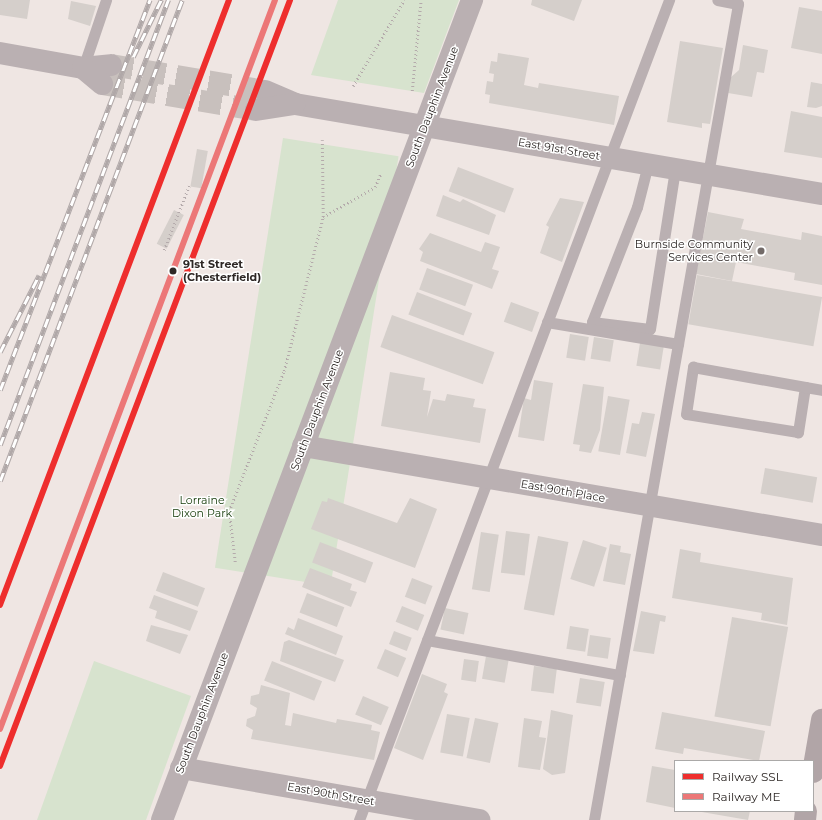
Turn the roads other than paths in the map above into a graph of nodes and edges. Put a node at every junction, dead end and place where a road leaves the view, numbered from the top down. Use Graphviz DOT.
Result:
graph roads {
  1 [pos="106,0"];
  2 [pos="472,0"];
  3 [pos="669,0"];
  4 [pos="717,0"];
  5 [pos="0,53"];
  6 [pos="83,68"];
  7 [pos="107,75"];
  8 [pos="260,101"];
  9 [pos="425,125"];
  10 [pos="610,158"];
  11 [pos="648,164"];
  12 [pos="674,169"];
  13 [pos="708,174"];
  14 [pos="822,194"];
  15 [pos="547,322"];
  16 [pos="678,344"];
  17 [pos="805,387"];
  18 [pos="822,390"];
  19 [pos="303,446"];
  20 [pos="488,478"];
  21 [pos="649,506"];
  22 [pos="822,535"];
  23 [pos="427,640"];
  24 [pos="620,675"];
  25 [pos="822,720"];
  26 [pos="814,766"];
  27 [pos="181,768"];
  28 [pos="363,810"];
  29 [pos="162,820"];
  30 [pos="480,820"];
  31 [pos="594,820"];
  1 -- 6 [label="lane"];
  2 -- 9 [label="street, South Dauphin Avenue"];
  3 -- 10 [label="lane"];
  4 -- 13 [label="lane"];
  5 -- 6 [label="street"];
  6 -- 7 [label="street"];
  8 -- 9 [label="street, East 91st Street"];
  9 -- 10 [label="street, East 91st Street"];
  9 -- 19 [label="street, South Dauphin Avenue"];
  10 -- 11 [label="street, East 91st Street"];
  10 -- 15 [label="lane"];
  11 -- 12 [label="street, East 91st Street"];
  11 -- 12 [label="lane"];
  12 -- 13 [label="street, East 91st Street"];
  13 -- 14 [label="street, East 91st Street"];
  13 -- 16 [label="lane"];
  15 -- 16 [label="lane"];
  15 -- 20 [label="lane"];
  16 -- 21 [label="lane"];
  17 -- 17 [label="lane"];
  17 -- 18 [label="lane"];
  19 -- 20 [label="street, East 90th Place"];
  19 -- 27 [label="street, South Dauphin Avenue"];
  20 -- 21 [label="street, East 90th Place"];
  20 -- 23 [label="lane"];
  21 -- 22 [label="street, East 90th Place"];
  21 -- 24 [label="lane"];
  23 -- 24 [label="lane"];
  23 -- 28 [label="lane"];
  24 -- 31 [label="lane"];
  25 -- 26 [label="main road"];
  27 -- 28 [label="street, East 90th Street"];
  27 -- 29 [label="street, South Dauphin Avenue"];
  28 -- 30 [label="street, East 90th Street"];
}
